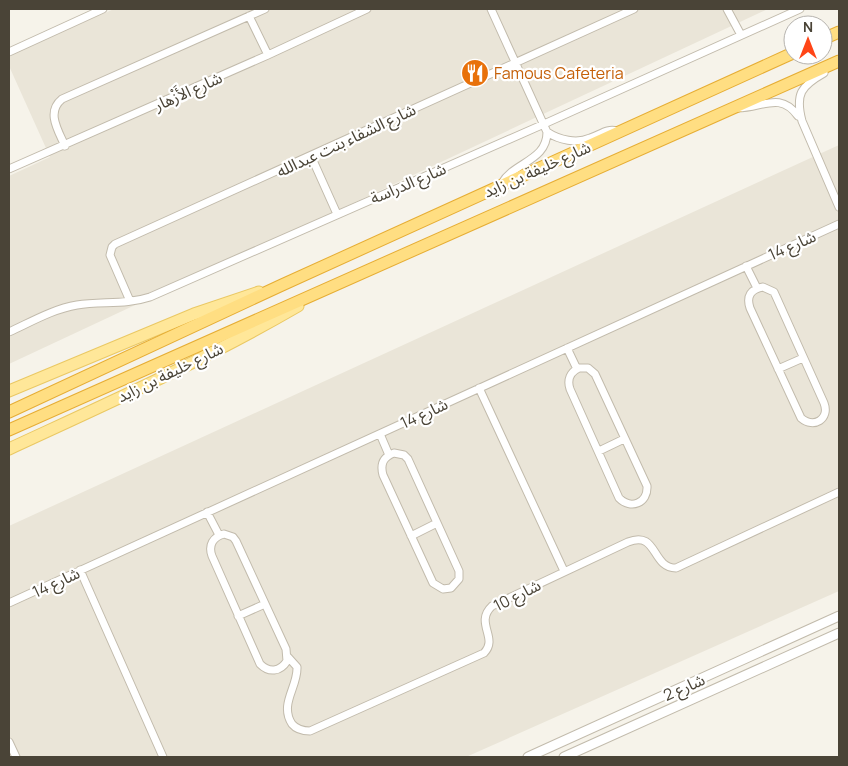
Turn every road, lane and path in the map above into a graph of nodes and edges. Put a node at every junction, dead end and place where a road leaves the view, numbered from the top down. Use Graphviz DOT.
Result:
graph roads {
  1 [pos="103,9"];
  2 [pos="265,9"];
  3 [pos="367,9"];
  4 [pos="491,9"];
  5 [pos="634,9"];
  6 [pos="727,9"];
  7 [pos="800,9"];
  8 [pos="249,16"];
  9 [pos="741,35"];
  10 [pos="9,52"];
  11 [pos="268,55"];
  12 [pos="783,58"];
  13 [pos="515,62"];
  14 [pos="839,62"];
  15 [pos="736,108"];
  16 [pos="802,121"];
  17 [pos="544,124"];
  18 [pos="547,132"];
  19 [pos="619,132"];
  20 [pos="65,146"];
  21 [pos="311,156"];
  22 [pos="9,170"];
  23 [pos="501,185"];
  24 [pos="839,207"];
  25 [pos="337,214"];
  26 [pos="839,224"];
  27 [pos="746,266"];
  28 [pos="282,285"];
  29 [pos="328,288"];
  30 [pos="756,288"];
  31 [pos="130,302"];
  32 [pos="9,332"];
  33 [pos="567,348"];
  34 [pos="803,358"];
  35 [pos="577,369"];
  36 [pos="778,369"];
  37 [pos="479,388"];
  38 [pos="9,391"];
  39 [pos="9,412"];
  40 [pos="9,430"];
  41 [pos="380,434"];
  42 [pos="624,439"];
  43 [pos="9,449"];
  44 [pos="598,451"];
  45 [pos="389,455"];
  46 [pos="839,492"];
  47 [pos="207,512"];
  48 [pos="437,523"];
  49 [pos="219,535"];
  50 [pos="411,536"];
  51 [pos="80,570"];
  52 [pos="564,571"];
  53 [pos="9,603"];
  54 [pos="265,604"];
  55 [pos="238,616"];
  56 [pos="839,616"];
  57 [pos="839,633"];
  58 [pos="288,657"];
  59 [pos="9,742"];
  60 [pos="14,757"];
  61 [pos="163,757"];
  62 [pos="528,757"];
  63 [pos="564,757"];
  1 -- 10 [label="street"];
  2 -- 8 [label="street"];
  3 -- 11 [label="street, شارع الأَزْهار"];
  4 -- 13 [label="street"];
  5 -- 13 [label="street, شارع الشفاء بنت عبدالله"];
  6 -- 9 [label="street"];
  7 -- 9 [label="street, شارع الدراسة"];
  8 -- 11 [label="street"];
  8 -- 20 [label="street"];
  9 -- 17 [label="street, شارع الدراسة"];
  11 -- 20 [label="street, شارع الأَزْهار"];
  12 -- 19 [label="highway, شارع خليفة بن زايد"];
  13 -- 17 [label="street"];
  13 -- 21 [label="street, شارع الشفاء بنت عبدالله"];
  14 -- 15 [label="highway, شارع خليفة بن زايد"];
  14 -- 16 [label="street"];
  15 -- 16 [label="street"];
  15 -- 29 [label="highway, شارع خليفة بن زايد"];
  16 -- 24 [label="street"];
  17 -- 18 [label="street"];
  17 -- 25 [label="street, شارع الدراسة"];
  18 -- 19 [label="street"];
  18 -- 23 [label="street"];
  19 -- 23 [label="highway, شارع خليفة بن زايد"];
  20 -- 22 [label="street, شارع الأَزْهار"];
  21 -- 25 [label="street"];
  21 -- 31 [label="street, شارع الشفاء بنت عبدالله"];
  23 -- 28 [label="highway, شارع خليفة بن زايد"];
  25 -- 31 [label="street, شارع الدراسة"];
  26 -- 27 [label="street, شارع 14"];
  27 -- 30 [label="street"];
  27 -- 33 [label="street, شارع 14"];
  28 -- 38 [label="main road, شارع خليفة بن زايد"];
  28 -- 39 [label="highway, شارع خليفة بن زايد"];
  29 -- 40 [label="highway, شارع خليفة بن زايد"];
  29 -- 43 [label="main road, شارع خليفة بن زايد"];
  30 -- 34 [label="street"];
  30 -- 36 [label="street"];
  31 -- 32 [label="street, شارع الدراسة"];
  33 -- 35 [label="street"];
  33 -- 37 [label="street, شارع 14"];
  34 -- 36 [label="street"];
  34 -- 36 [label="street"];
  35 -- 42 [label="street"];
  35 -- 44 [label="street"];
  37 -- 41 [label="street, شارع 14"];
  37 -- 52 [label="street"];
  41 -- 45 [label="street"];
  41 -- 47 [label="street, شارع 14"];
  42 -- 44 [label="street"];
  42 -- 44 [label="street"];
  45 -- 48 [label="street"];
  45 -- 50 [label="street"];
  46 -- 52 [label="street, شارع 10"];
  47 -- 49 [label="street"];
  47 -- 51 [label="street, شارع 14"];
  48 -- 50 [label="street"];
  48 -- 50 [label="street"];
  49 -- 54 [label="street"];
  49 -- 55 [label="street"];
  51 -- 53 [label="street, شارع 14"];
  51 -- 61 [label="street"];
  52 -- 58 [label="street, شارع 10"];
  54 -- 55 [label="street"];
  54 -- 58 [label="street"];
  55 -- 58 [label="street"];
  56 -- 62 [label="street, شارع 2"];
  57 -- 63 [label="street, شارع 2"];
  59 -- 60 [label="street"];
}
